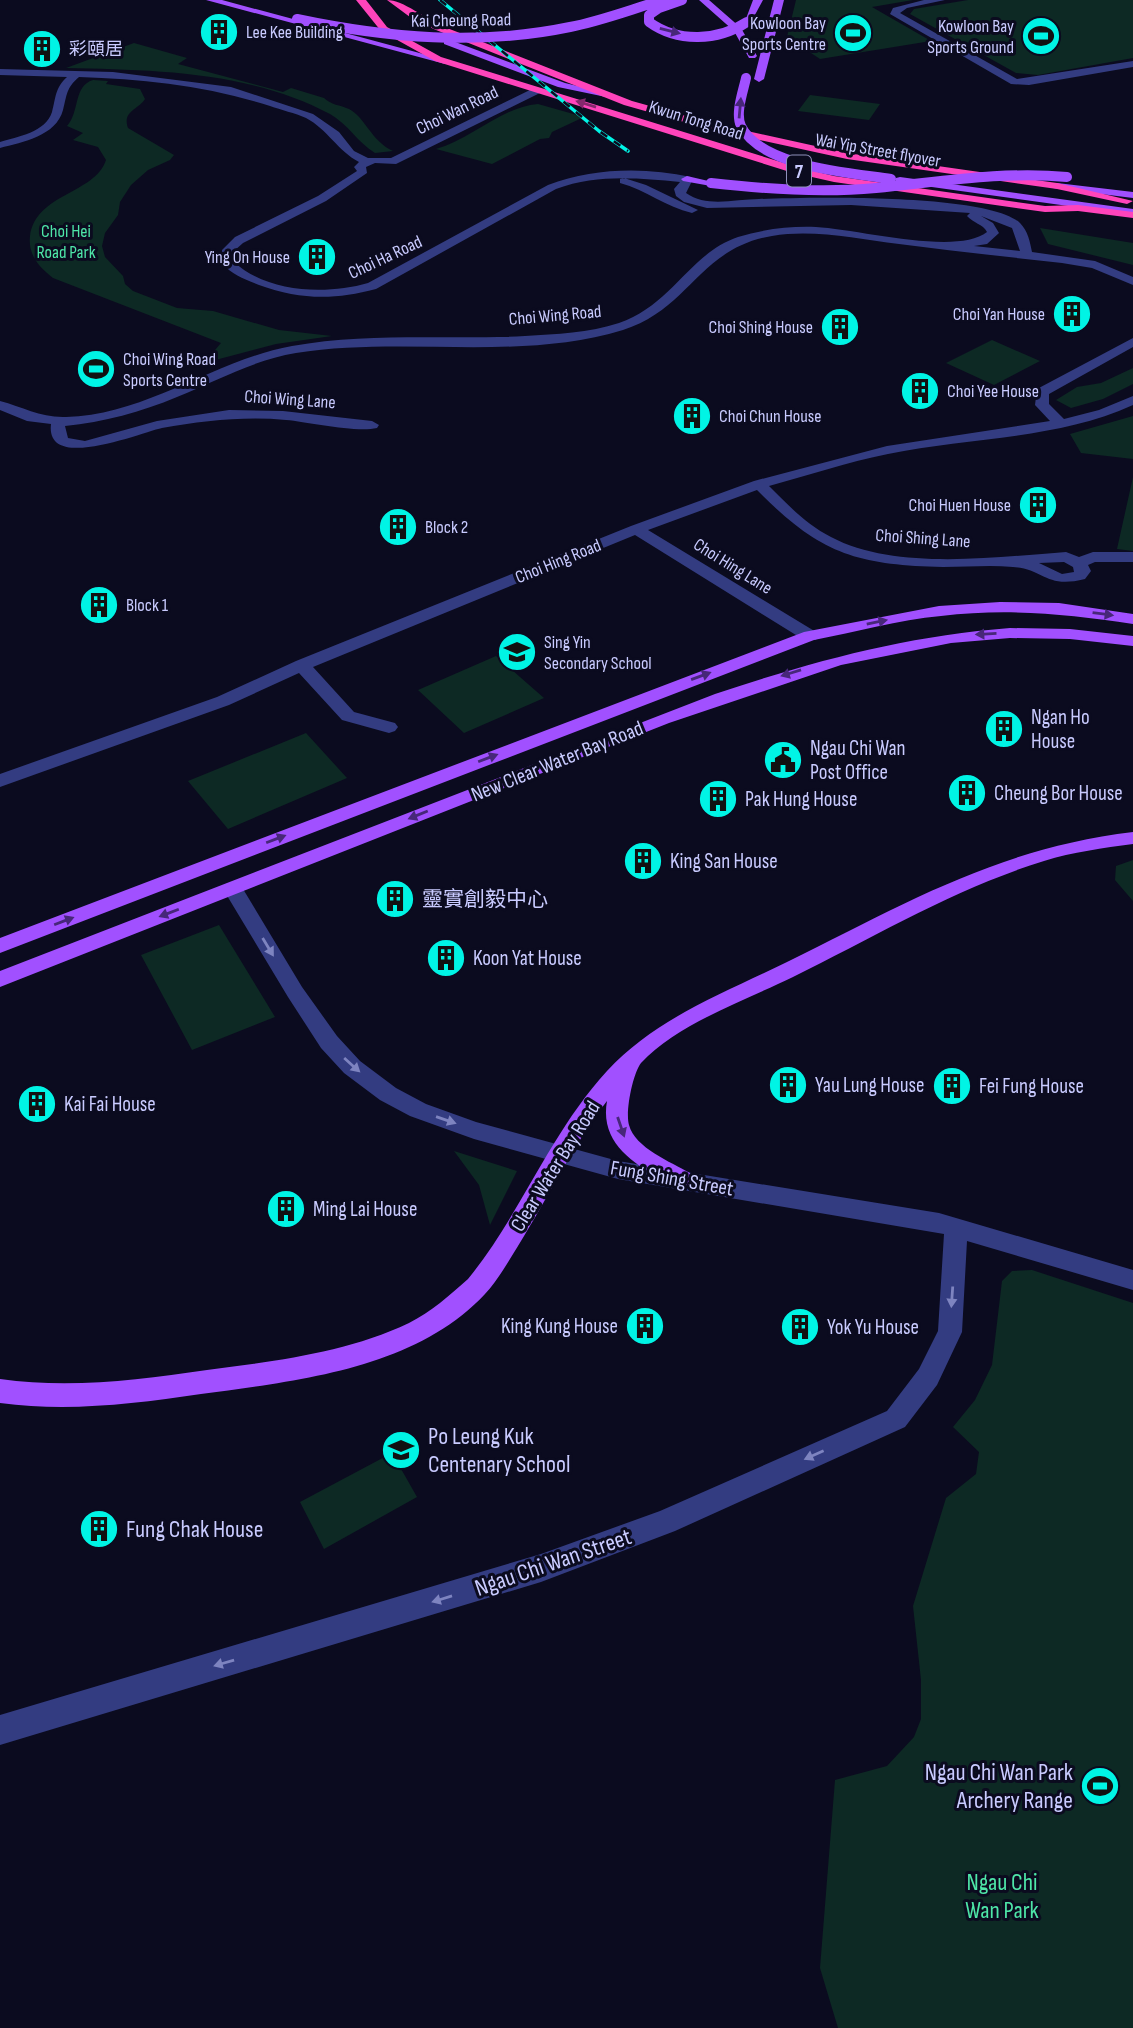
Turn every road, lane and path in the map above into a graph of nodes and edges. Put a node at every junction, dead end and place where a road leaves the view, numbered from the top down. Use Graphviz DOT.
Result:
graph roads {
  1 [pos="211,0"];
  2 [pos="228,0"];
  3 [pos="245,0"];
  4 [pos="361,0"];
  5 [pos="392,0"];
  6 [pos="656,0"];
  7 [pos="663,0"];
  8 [pos="682,0"];
  9 [pos="758,0"];
  10 [pos="768,0"];
  11 [pos="940,0"];
  12 [pos="704,1"];
  13 [pos="779,2"];
  14 [pos="261,7"];
  15 [pos="762,22"];
  16 [pos="755,45"];
  17 [pos="752,56"];
  18 [pos="448,62"];
  19 [pos="1133,64"];
  20 [pos="0,72"];
  21 [pos="77,74"];
  22 [pos="538,90"];
  23 [pos="606,94"];
  24 [pos="755,94"];
  25 [pos="756,124"];
  26 [pos="0,145"];
  27 [pos="392,162"];
  28 [pos="372,170"];
  29 [pos="673,177"];
  30 [pos="902,177"];
  31 [pos="687,179"];
  32 [pos="1057,186"];
  33 [pos="552,187"];
  34 [pos="1133,188"];
  35 [pos="1133,195"];
  36 [pos="1133,204"];
  37 [pos="674,205"];
  38 [pos="796,205"];
  39 [pos="1045,209"];
  40 [pos="1133,214"];
  41 [pos="974,216"];
  42 [pos="1133,222"];
  43 [pos="954,246"];
  44 [pos="1010,254"];
  45 [pos="1027,256"];
  46 [pos="1133,281"];
  47 [pos="1133,342"];
  48 [pos="1133,400"];
  49 [pos="0,405"];
  50 [pos="58,421"];
  51 [pos="1061,424"];
  52 [pos="372,425"];
  53 [pos="759,484"];
  54 [pos="636,529"];
  55 [pos="1133,557"];
  56 [pos="1072,560"];
  57 [pos="1000,561"];
  58 [pos="1133,619"];
  59 [pos="810,636"];
  60 [pos="1133,641"];
  61 [pos="857,654"];
  62 [pos="302,665"];
  63 [pos="388,727"];
  64 [pos="0,781"];
  65 [pos="1133,838"];
  66 [pos="233,889"];
  67 [pos="0,946"];
  68 [pos="0,979"];
  69 [pos="629,1061"];
  70 [pos="560,1155"];
  71 [pos="682,1180"];
  72 [pos="956,1228"];
  73 [pos="1133,1279"];
  74 [pos="0,1391"];
  75 [pos="0,1730"];
  1 -- 18 [label="main road"];
  2 -- 14 [label="main road"];
  3 -- 14 [label="main road"];
  4 -- 18 [label="highway, Kwun Tong Road / 7"];
  5 -- 23 [label="highway, Kwun Tong Road / 7"];
  6 -- 14 [label="main road, Kai Cheung Road, bridge"];
  7 -- 14 [label="main road, Kai Cheung Road, bridge"];
  8 -- 9 [label="main road, one-way, bridge"];
  10 -- 15 [label="main road"];
  11 -- 19 [label="street"];
  12 -- 17 [label="main road"];
  13 -- 24 [label="main road"];
  14 -- 23 [label="main road, bridge"];
  16 -- 17 [label="main road, Wai Yip Street flyover"];
  30 -- 17 [label="main road, Wai Yip Street flyover, one-way, bridge"];
  18 -- 22 [label="highway, Kwun Tong Road / 7"];
  20 -- 21 [label="street"];
  21 -- 26 [label="street"];
  21 -- 28 [label="street"];
  22 -- 27 [label="street, Choi Wan Road"];
  39 -- 22 [label="highway, Kwun Tong Road / 7, one-way"];
  23 -- 32 [label="highway, Kwun Tong Road / 7"];
  25 -- 30 [label="main road, Wai Yip Street flyover"];
  27 -- 28 [label="street"];
  27 -- 28 [label="street, Choi Ha Road"];
  28 -- 33 [label="street, Choi Ha Road"];
  29 -- 31 [label="street, Choi Ha Road"];
  29 -- 33 [label="street, Choi Ha Road"];
  29 -- 37 [label="street"];
  30 -- 36 [label="main road, Wai Yip Street flyover"];
  30 -- 40 [label="main road, Wai Yip Street flyover"];
  31 -- 34 [label="main road, bridge"];
  31 -- 38 [label="street"];
  32 -- 35 [label="main road, Kwun Tong Road"];
  32 -- 36 [label="highway, Kwun Tong Road / 7"];
  33 -- 37 [label="street"];
  37 -- 38 [label="street"];
  38 -- 41 [label="street"];
  38 -- 45 [label="street"];
  39 -- 40 [label="highway, Kwun Tong Road / 7"];
  39 -- 42 [label="main road, Kwun Tong Road"];
  41 -- 43 [label="street"];
  41 -- 44 [label="street"];
  43 -- 44 [label="street, Choi Wing Road"];
  43 -- 50 [label="street, Choi Wing Road"];
  44 -- 45 [label="street, Choi Wing Road"];
  45 -- 46 [label="street, Choi Wing Road"];
  47 -- 51 [label="street"];
  48 -- 51 [label="street, Choi Hing Road"];
  49 -- 50 [label="street, Choi Wing Road"];
  50 -- 52 [label="street, Choi Wing Lane"];
  51 -- 53 [label="street, Choi Hing Road"];
  53 -- 54 [label="street, Choi Hing Road"];
  53 -- 57 [label="street, Choi Shing Lane"];
  54 -- 59 [label="street, Choi Hing Lane"];
  54 -- 62 [label="street, Choi Hing Road"];
  55 -- 56 [label="street, Choi Shing Lane"];
  56 -- 57 [label="street, Choi Shing Lane"];
  56 -- 57 [label="street"];
  59 -- 58 [label="main road, New Clear Water Bay Road, one-way"];
  59 -- 61 [label="main road"];
  67 -- 59 [label="main road, New Clear Water Bay Road, one-way"];
  60 -- 61 [label="main road, New Clear Water Bay Road, one-way"];
  61 -- 66 [label="main road, New Clear Water Bay Road, one-way"];
  62 -- 63 [label="street"];
  62 -- 64 [label="street, Choi Hing Road"];
  65 -- 69 [label="main road, Clear Water Bay Road"];
  66 -- 68 [label="main road, New Clear Water Bay Road, one-way"];
  66 -- 70 [label="street, Fung Shing Street, one-way"];
  69 -- 70 [label="main road, Clear Water Bay Road"];
  69 -- 71 [label="main road, one-way"];
  70 -- 71 [label="street, Fung Shing Street"];
  70 -- 74 [label="main road, Clear Water Bay Road"];
  71 -- 72 [label="street, Fung Shing Street"];
  72 -- 73 [label="street, Fung Shing Street"];
  72 -- 75 [label="street, Ngau Chi Wan Street, one-way"];
}
